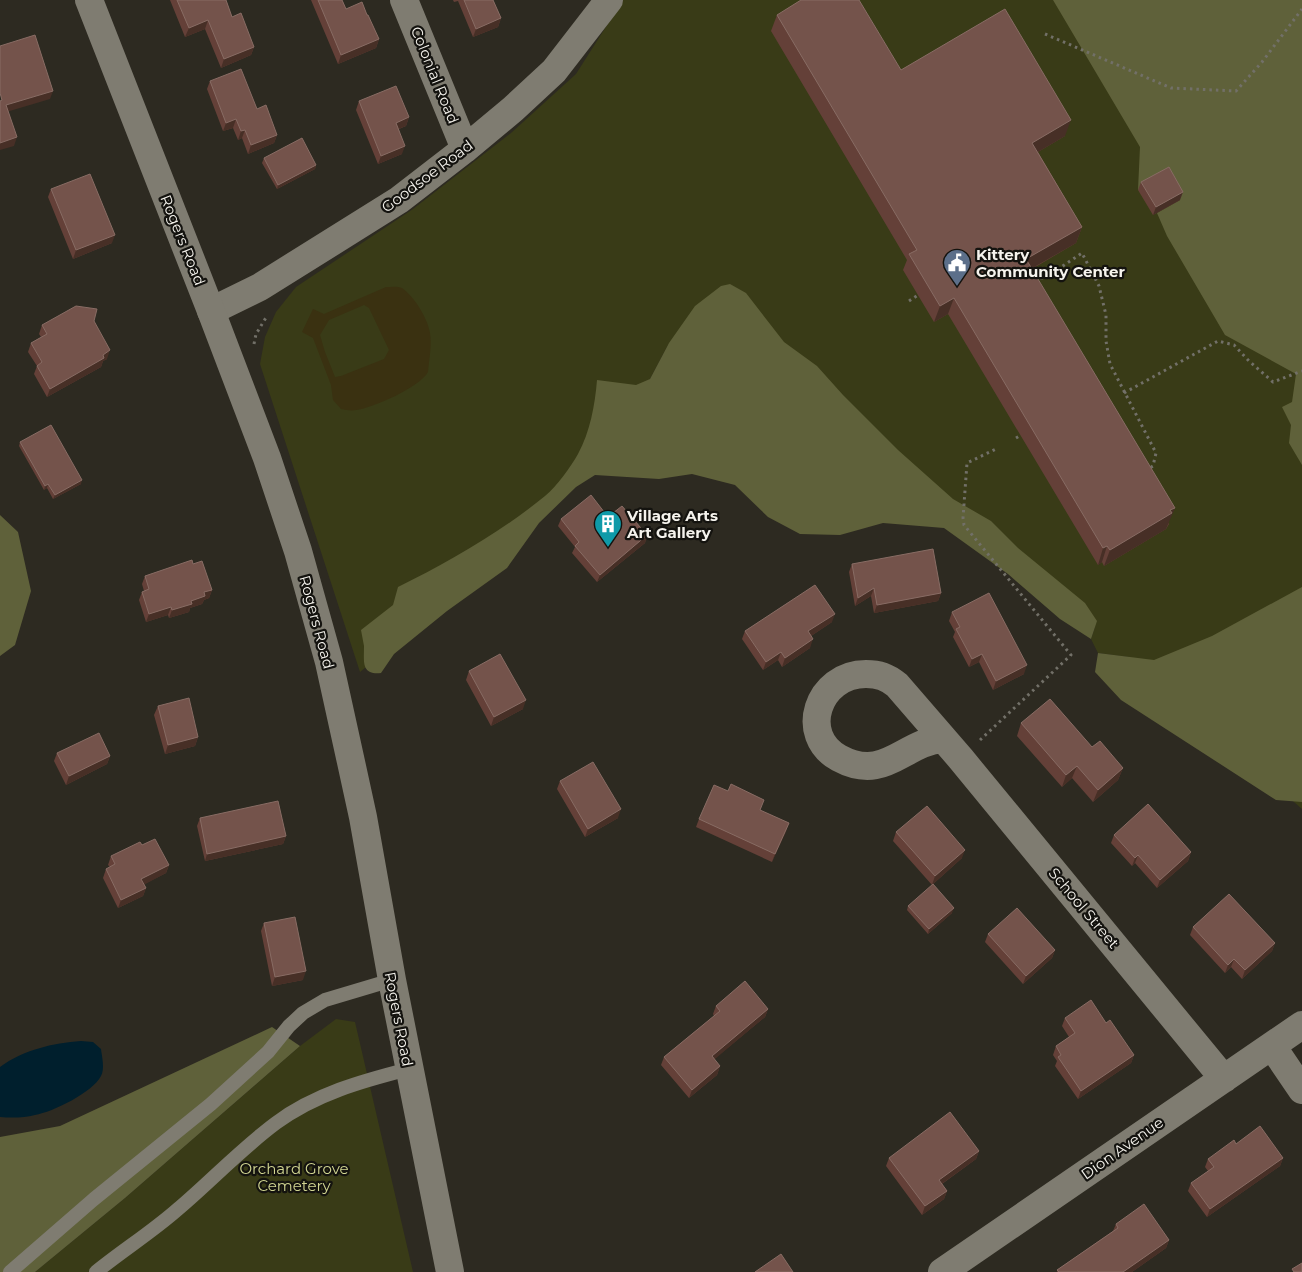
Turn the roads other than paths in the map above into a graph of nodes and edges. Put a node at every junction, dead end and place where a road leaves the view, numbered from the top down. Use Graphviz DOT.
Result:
graph roads {
  1 [pos="88,0"];
  2 [pos="404,0"];
  3 [pos="609,0"];
  4 [pos="466,149"];
  5 [pos="211,311"];
  6 [pos="952,749"];
  7 [pos="392,980"];
  8 [pos="1302,1025"];
  9 [pos="1272,1046"];
  10 [pos="409,1069"];
  11 [pos="1224,1078"];
  12 [pos="1302,1090"];
  13 [pos="10,1272"];
  14 [pos="96,1272"];
  15 [pos="450,1272"];
  16 [pos="942,1272"];
  1 -- 5 [label="street, Rogers Road"];
  2 -- 4 [label="street, Colonial Road"];
  3 -- 4 [label="street, Goodsoe Road"];
  4 -- 5 [label="street, Goodsoe Road"];
  5 -- 7 [label="street, Rogers Road"];
  6 -- 11 [label="street, School Street"];
  7 -- 10 [label="street, Rogers Road"];
  7 -- 13 [label="lane"];
  8 -- 9 [label="street, Dion Avenue"];
  9 -- 11 [label="street, Dion Avenue"];
  9 -- 12 [label="street"];
  10 -- 14 [label="lane"];
  10 -- 15 [label="street, Rogers Road"];
  11 -- 16 [label="street, Dion Avenue"];
}
